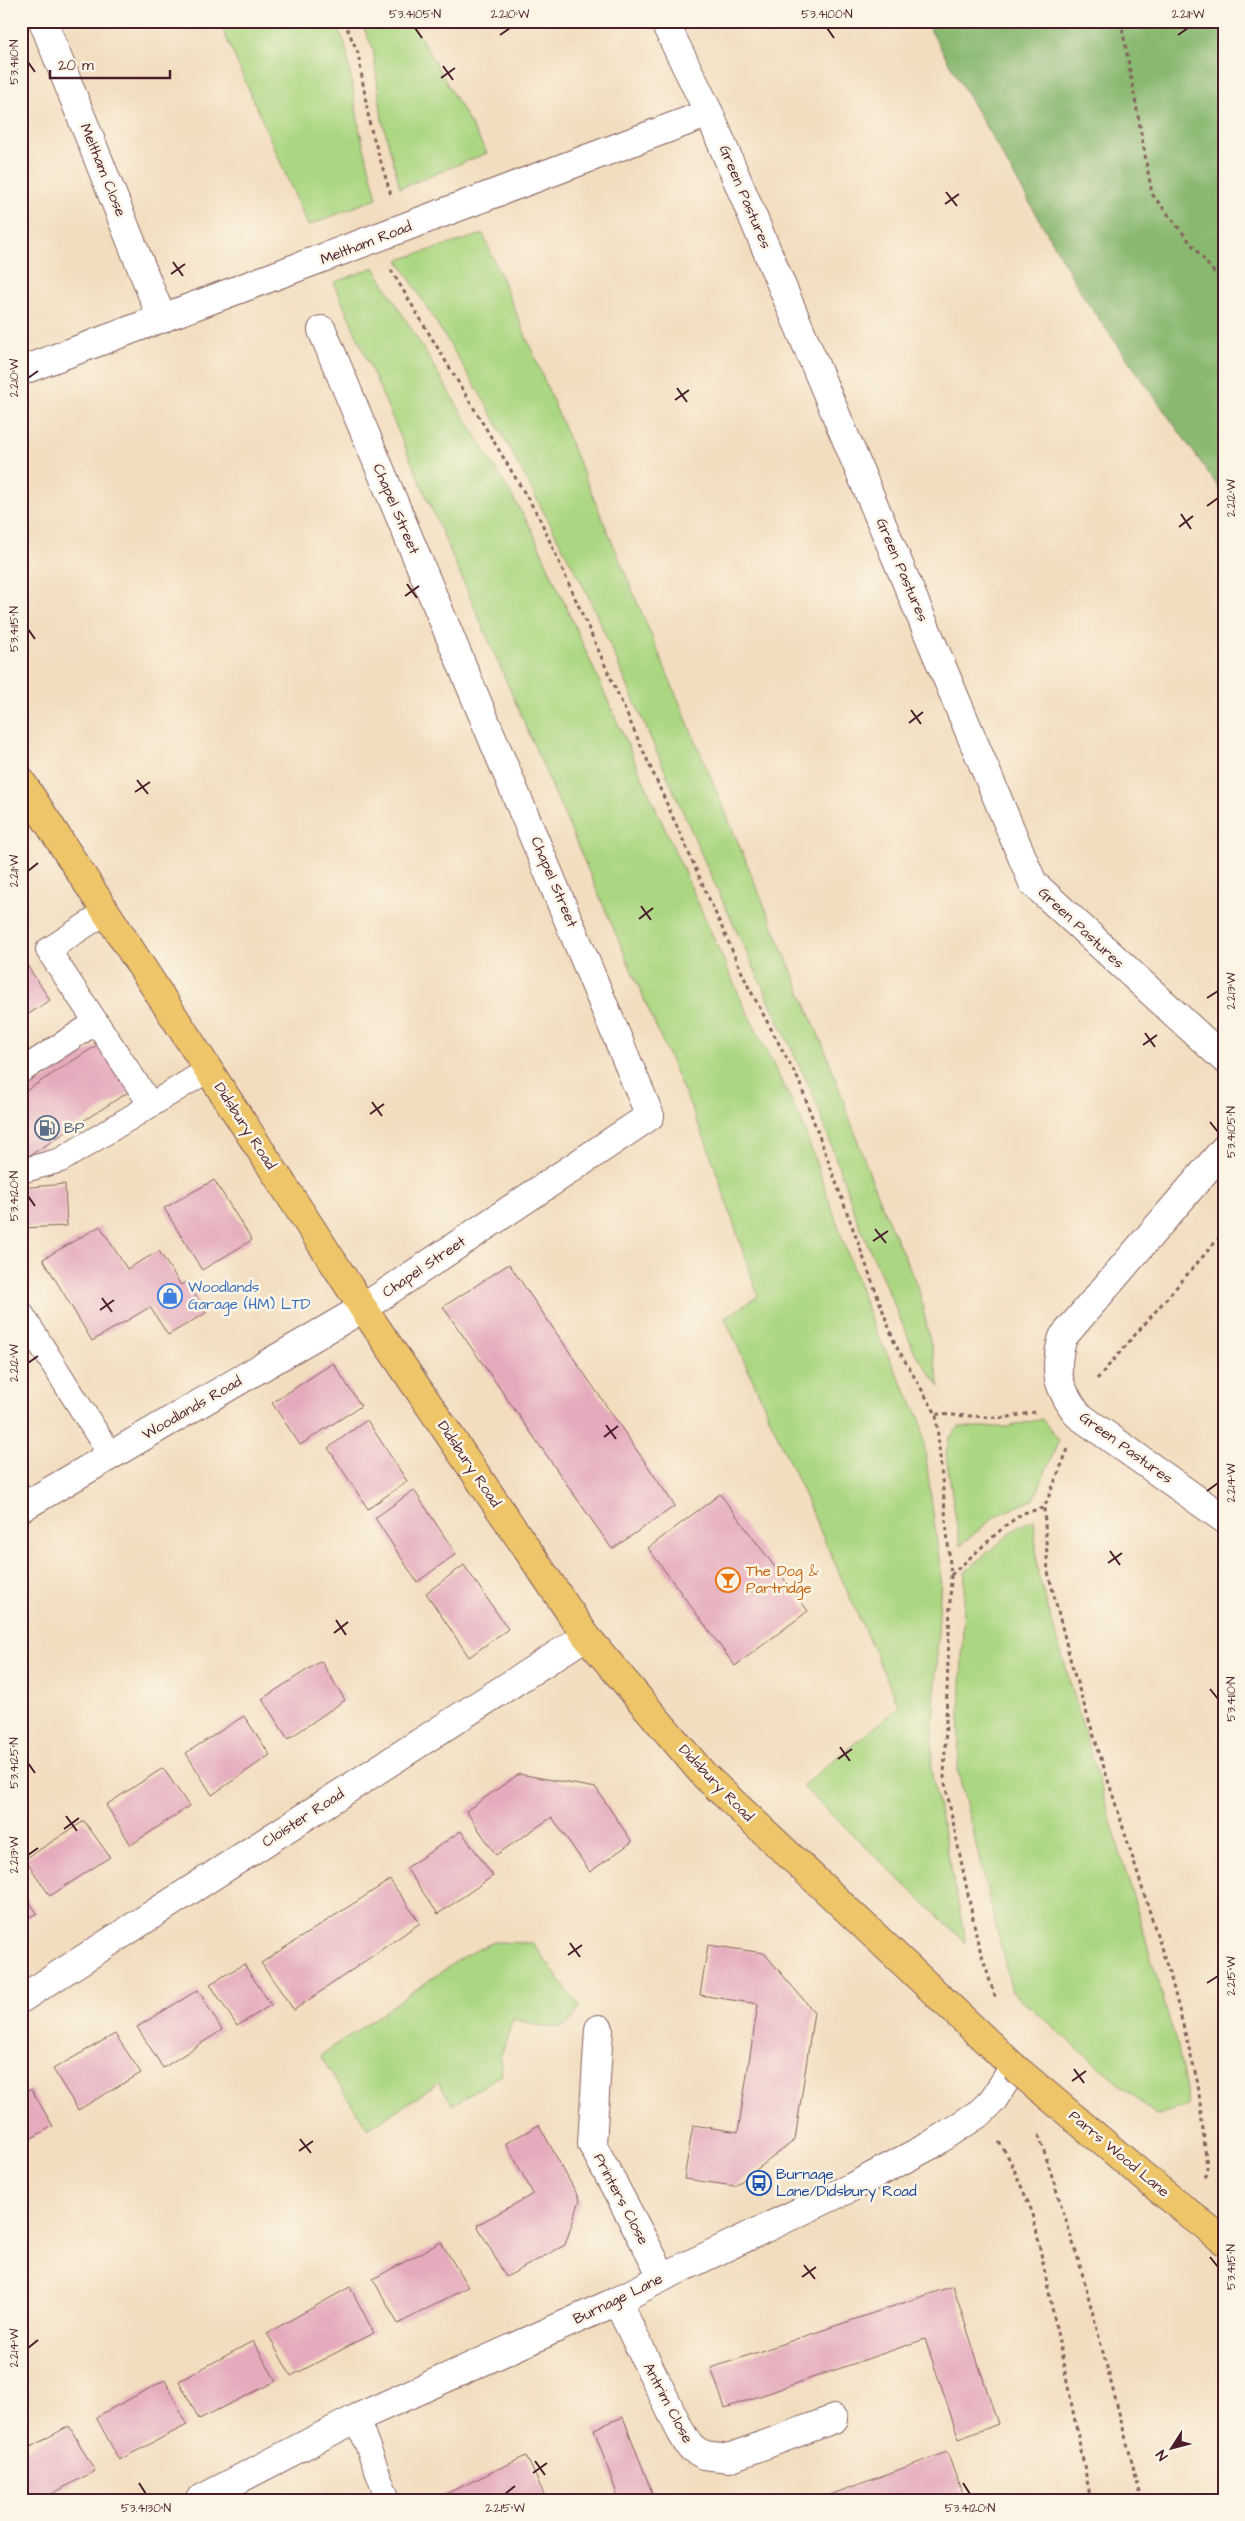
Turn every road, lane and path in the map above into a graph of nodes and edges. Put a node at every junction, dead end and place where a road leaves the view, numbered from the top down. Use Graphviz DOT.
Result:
graph roads {
  1 [pos="43,21"];
  2 [pos="344,21"];
  3 [pos="664,21"];
  4 [pos="1121,21"];
  5 [pos="710,113"];
  6 [pos="403,229"];
  7 [pos="372,240"];
  8 [pos="1224,285"];
  9 [pos="162,319"];
  10 [pos="322,330"];
  11 [pos="21,371"];
  12 [pos="21,781"];
  13 [pos="106,912"];
  14 [pos="96,1022"];
  15 [pos="1224,1059"];
  16 [pos="208,1070"];
  17 [pos="21,1071"];
  18 [pos="152,1104"];
  19 [pos="1224,1149"];
  20 [pos="21,1170"];
  21 [pos="1224,1232"];
  22 [pos="363,1308"];
  23 [pos="21,1313"];
  24 [pos="936,1414"];
  25 [pos="1078,1415"];
  26 [pos="111,1456"];
  27 [pos="21,1508"];
  28 [pos="1044,1508"];
  29 [pos="1224,1518"];
  30 [pos="586,1636"];
  31 [pos="21,1999"];
  32 [pos="599,2029"];
  33 [pos="1014,2067"];
  34 [pos="987,2106"];
  35 [pos="1199,2221"];
  36 [pos="1224,2241"];
  37 [pos="663,2277"];
  38 [pos="617,2301"];
  39 [pos="357,2418"];
  40 [pos="834,2419"];
  41 [pos="199,2500"];
  42 [pos="388,2500"];
  43 [pos="1091,2500"];
  1 -- 9 [label="street, Meltham Close"];
  2 -- 6 [label="path"];
  3 -- 5 [label="street, Green Pastures"];
  4 -- 8 [label="path"];
  5 -- 6 [label="street, Meltham Road"];
  5 -- 15 [label="street, Green Pastures"];
  6 -- 7 [label="street, Meltham Road"];
  7 -- 9 [label="street, Meltham Road"];
  7 -- 24 [label="path"];
  9 -- 11 [label="street, Meltham Road"];
  10 -- 22 [label="street, Chapel Street"];
  12 -- 13 [label="main road, Didsbury Road"];
  13 -- 14 [label="lane"];
  13 -- 16 [label="main road, Didsbury Road"];
  14 -- 17 [label="lane"];
  14 -- 18 [label="lane"];
  16 -- 18 [label="lane"];
  16 -- 22 [label="main road, Didsbury Road"];
  18 -- 20 [label="lane"];
  19 -- 25 [label="street, Green Pastures"];
  21 -- 25 [label="path"];
  22 -- 26 [label="street, Woodlands Road"];
  22 -- 30 [label="main road, Didsbury Road"];
  23 -- 26 [label="lane"];
  24 -- 25 [label="path"];
  24 -- 28 [label="path"];
  25 -- 28 [label="path"];
  25 -- 29 [label="street, Green Pastures"];
  26 -- 27 [label="street, Woodlands Road"];
  28 -- 35 [label="path"];
  30 -- 31 [label="street, Cloister Road"];
  30 -- 33 [label="main road, Didsbury Road"];
  32 -- 37 [label="street, Printers Close"];
  33 -- 34 [label="street, Burnage Lane"];
  33 -- 35 [label="main road, Parrs Wood Lane, bridge"];
  34 -- 37 [label="street, Burnage Lane"];
  34 -- 43 [label="path"];
  35 -- 36 [label="main road, Parrs Wood Lane"];
  37 -- 38 [label="street, Burnage Lane"];
  38 -- 39 [label="street, Burnage Lane"];
  38 -- 40 [label="street, Antrim Close"];
  39 -- 41 [label="street, Burnage Lane"];
  39 -- 42 [label="lane"];
}
